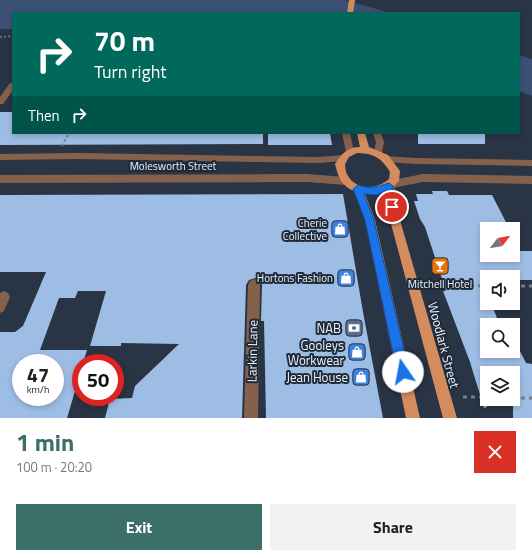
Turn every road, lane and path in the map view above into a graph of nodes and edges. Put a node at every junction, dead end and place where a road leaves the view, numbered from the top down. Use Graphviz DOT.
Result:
graph roads {
  1 [pos="352,0"];
  2 [pos="350,12"];
  3 [pos="12,36"];
  4 [pos="0,37"];
  5 [pos="12,86"];
  6 [pos="0,102"];
  7 [pos="68,134"];
  8 [pos="346,134"];
  9 [pos="360,134"];
  10 [pos="377,134"];
  11 [pos="60,150"];
  12 [pos="365,150"];
  13 [pos="350,152"];
  14 [pos="378,153"];
  15 [pos="0,157"];
  16 [pos="342,158"];
  17 [pos="387,159"];
  18 [pos="532,163"];
  19 [pos="0,179"];
  20 [pos="532,180"];
  21 [pos="346,181"];
  22 [pos="390,185"];
  23 [pos="358,189"];
  24 [pos="254,285"];
  25 [pos="430,285"];
  26 [pos="480,286"];
  27 [pos="520,286"];
  28 [pos="532,286"];
  29 [pos="463,397"];
  30 [pos="480,397"];
  31 [pos="520,398"];
  32 [pos="532,398"];
  33 [pos="251,418"];
  34 [pos="413,418"];
  35 [pos="450,418"];
  1 -- 2 [label="main road"];
  3 -- 4 [label="path"];
  5 -- 6 [label="street"];
  7 -- 11 [label="path"];
  8 -- 13 [label="street"];
  9 -- 12 [label="main road"];
  10 -- 14 [label="street"];
  12 -- 13 [label="main road"];
  12 -- 14 [label="main road"];
  13 -- 16 [label="main road"];
  14 -- 17 [label="main road"];
  15 -- 16 [label="street, Molesworth Street"];
  16 -- 21 [label="main road"];
  17 -- 18 [label="street"];
  17 -- 22 [label="main road"];
  19 -- 21 [label="street, Molesworth Street"];
  20 -- 22 [label="street"];
  21 -- 23 [label="main road"];
  22 -- 23 [label="main road"];
  22 -- 35 [label="main road, Woodlark Street"];
  23 -- 34 [label="main road"];
  24 -- 33 [label="street, Larkin Lane"];
  25 -- 26 [label="path"];
  27 -- 28 [label="path"];
  29 -- 30 [label="path"];
  31 -- 32 [label="path"];
}
